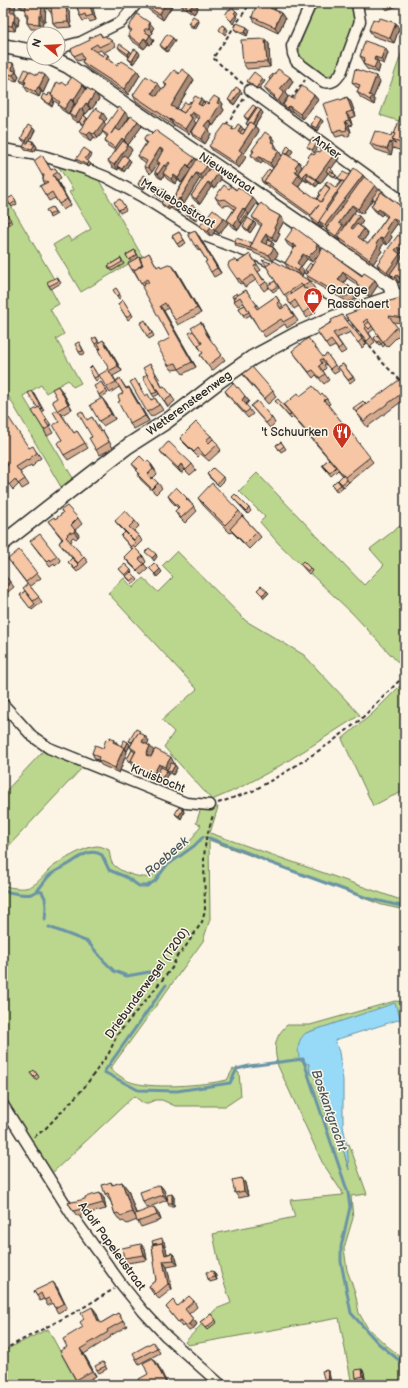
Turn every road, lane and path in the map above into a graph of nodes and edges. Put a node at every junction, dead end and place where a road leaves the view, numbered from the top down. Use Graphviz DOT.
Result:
graph roads {
  1 [pos="137,3"];
  2 [pos="247,3"];
  3 [pos="311,3"];
  4 [pos="355,3"];
  5 [pos="3,46"];
  6 [pos="66,46"];
  7 [pos="26,50"];
  8 [pos="66,65"];
  9 [pos="311,73"];
  10 [pos="250,90"];
  11 [pos="281,113"];
  12 [pos="223,128"];
  13 [pos="3,149"];
  14 [pos="405,203"];
  15 [pos="400,296"];
  16 [pos="348,312"];
  17 [pos="405,385"];
  18 [pos="3,543"];
  19 [pos="405,675"];
  20 [pos="3,704"];
  21 [pos="214,807"];
  22 [pos="3,1105"];
  23 [pos="27,1143"];
  24 [pos="122,1285"];
  25 [pos="3,1350"];
  26 [pos="221,1385"];
  1 -- 6 [label="street"];
  2 -- 10 [label="path"];
  3 -- 9 [label="street"];
  4 -- 9 [label="street"];
  5 -- 7 [label="street"];
  8 -- 15 [label="street, Nieuwstraat"];
  9 -- 11 [label="path"];
  10 -- 11 [label="street, Anker"];
  10 -- 12 [label="path"];
  11 -- 14 [label="street, Anker"];
  13 -- 16 [label="street, Meulebosstraat"];
  15 -- 16 [label="street, Wetterensteenweg"];
  16 -- 17 [label="path"];
  16 -- 18 [label="street, Wetterensteenweg"];
  19 -- 21 [label="path"];
  20 -- 21 [label="street, Kruisbocht"];
  21 -- 23 [label="path, Driebunderwegel (T200)"];
  22 -- 23 [label="street, Adolf Papeleustraat"];
  23 -- 24 [label="street, Adolf Papeleustraat"];
  24 -- 25 [label="path"];
  24 -- 26 [label="street, Adolf Papeleustraat"];
}
